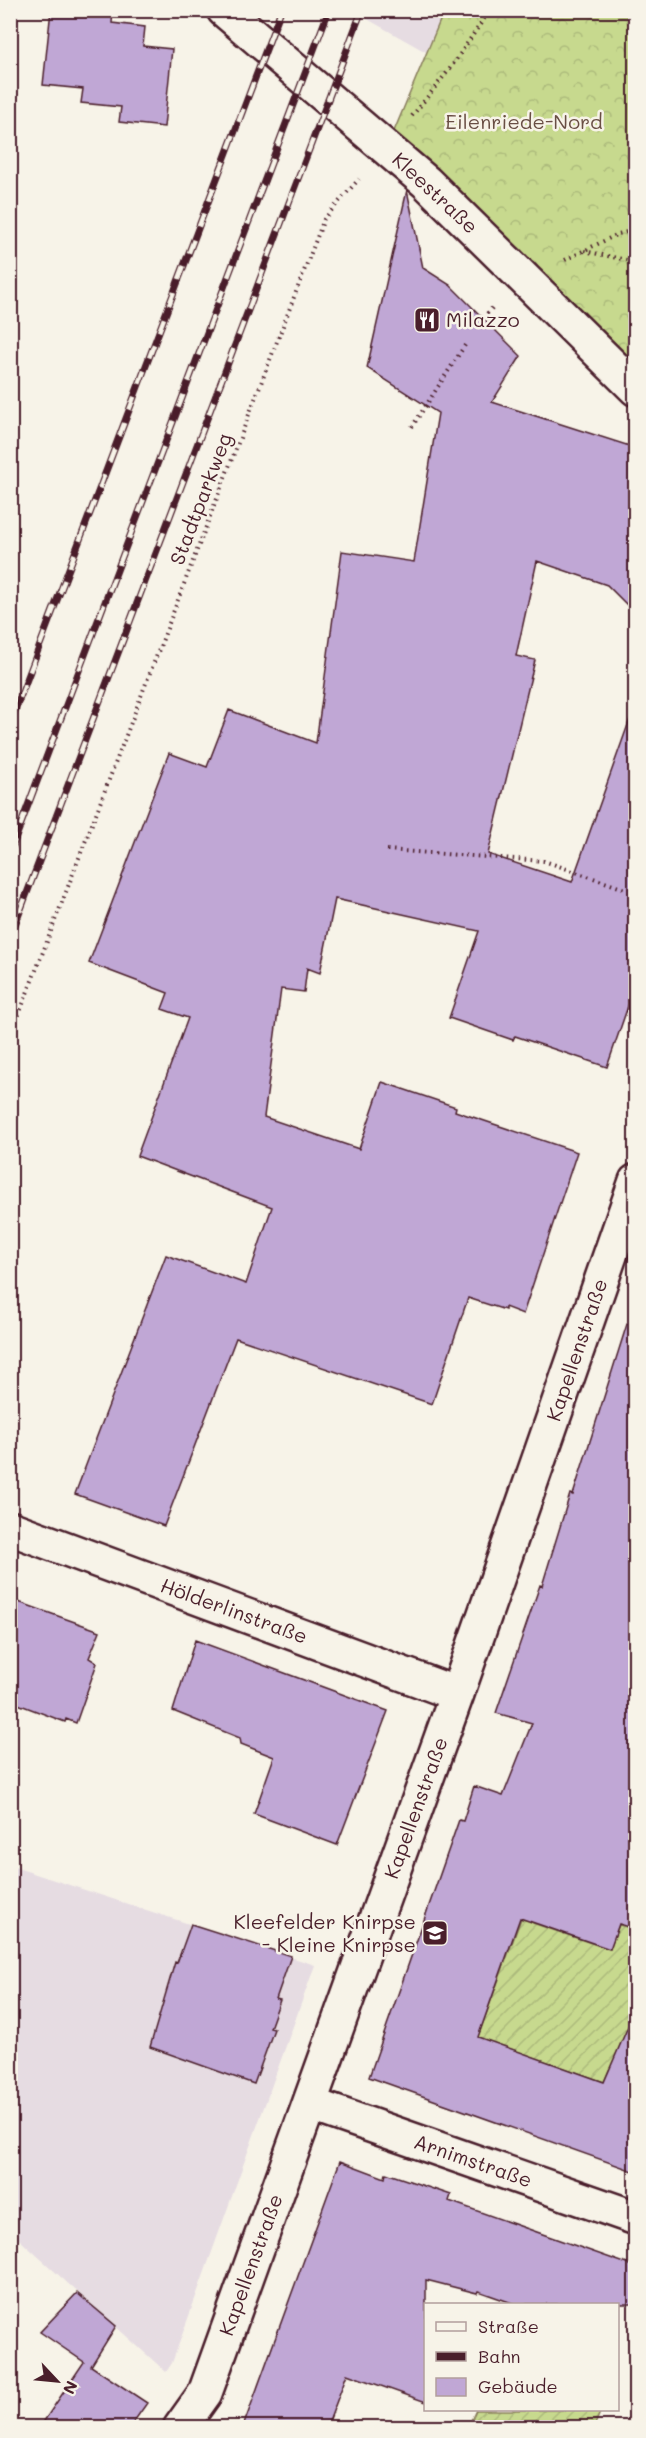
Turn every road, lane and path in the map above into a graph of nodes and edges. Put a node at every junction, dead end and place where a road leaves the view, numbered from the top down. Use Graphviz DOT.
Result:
graph roads {
  1 [pos="224,10"];
  2 [pos="490,10"];
  3 [pos="387,148"];
  4 [pos="636,230"];
  5 [pos="636,262"];
  6 [pos="467,342"];
  7 [pos="636,389"];
  8 [pos="412,427"];
  9 [pos="387,850"];
  10 [pos="625,889"];
  11 [pos="10,1038"];
  12 [pos="636,1181"];
  13 [pos="10,1528"];
  14 [pos="457,1694"];
  15 [pos="310,2104"];
  16 [pos="636,2218"];
  17 [pos="180,2427"];
  1 -- 3 [label="street, Kleestraße"];
  2 -- 3 [label="path, Stadtparkweg"];
  3 -- 7 [label="street, Kleestraße"];
  3 -- 11 [label="path, Stadtparkweg"];
  4 -- 5 [label="path"];
  6 -- 8 [label="path"];
  9 -- 10 [label="path"];
  12 -- 14 [label="street, Kapellenstraße"];
  13 -- 14 [label="street, Hölderlinstraße"];
  14 -- 15 [label="street, Kapellenstraße"];
  15 -- 16 [label="street, Arnimstraße"];
  15 -- 17 [label="street, Kapellenstraße"];
}
